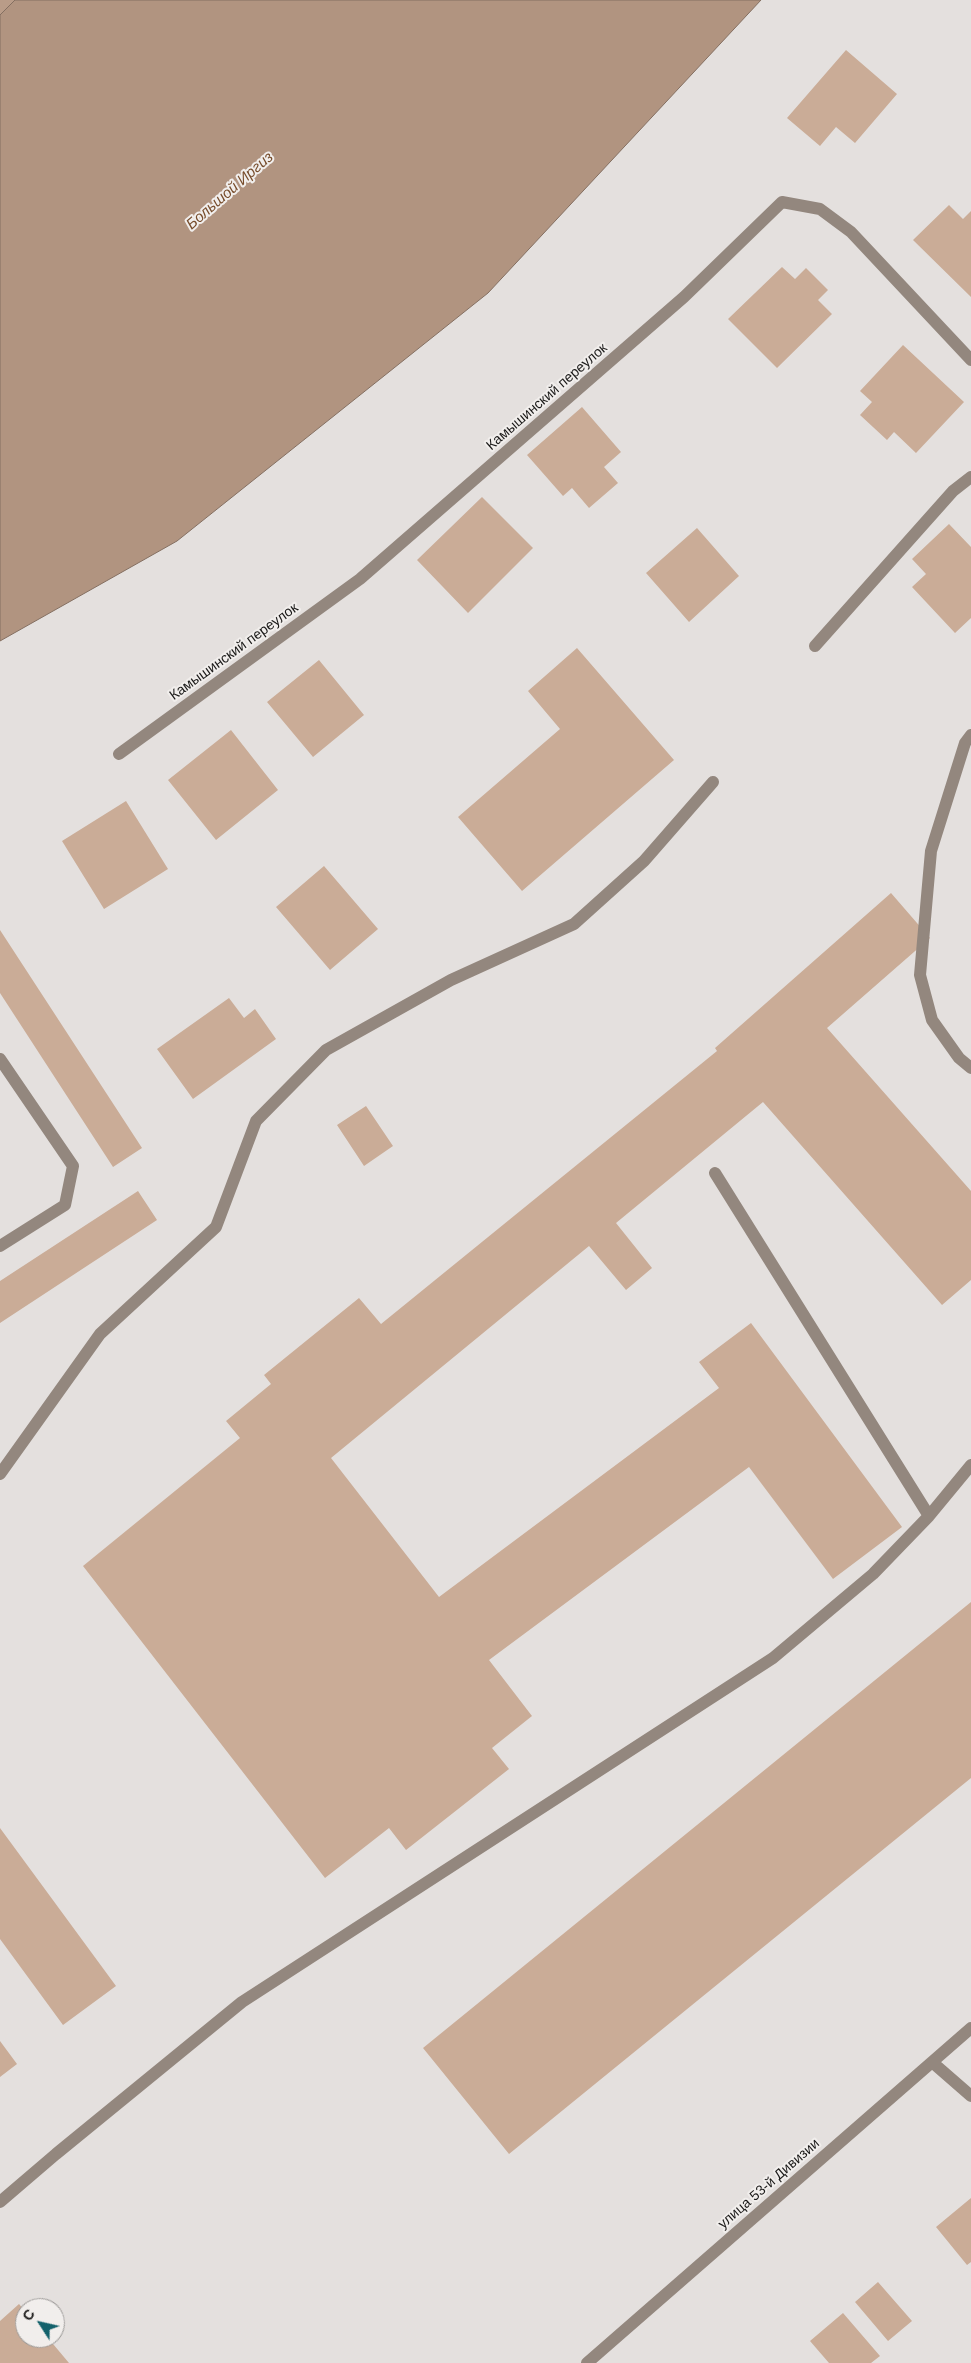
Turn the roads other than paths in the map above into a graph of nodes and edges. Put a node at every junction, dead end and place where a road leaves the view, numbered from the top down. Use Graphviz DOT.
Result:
graph roads {
  1 [pos="971,360"];
  2 [pos="971,477"];
  3 [pos="815,646"];
  4 [pos="971,735"];
  5 [pos="119,754"];
  6 [pos="713,782"];
  7 [pos="0,1059"];
  8 [pos="971,1068"];
  9 [pos="714,1173"];
  10 [pos="0,1246"];
  11 [pos="971,1465"];
  12 [pos="0,1474"];
  13 [pos="929,1516"];
  14 [pos="971,2028"];
  15 [pos="932,2062"];
  16 [pos="971,2096"];
  17 [pos="0,2202"];
  18 [pos="587,2363"];
  1 -- 5 [label="street, Камышинский переулок"];
  2 -- 3 [label="street"];
  4 -- 8 [label="street"];
  6 -- 12 [label="street"];
  7 -- 10 [label="street"];
  9 -- 13 [label="street"];
  11 -- 13 [label="street"];
  13 -- 17 [label="street"];
  14 -- 15 [label="street, улица 53-й Дивизии"];
  15 -- 16 [label="street"];
  15 -- 18 [label="street, улица 53-й Дивизии"];
}
